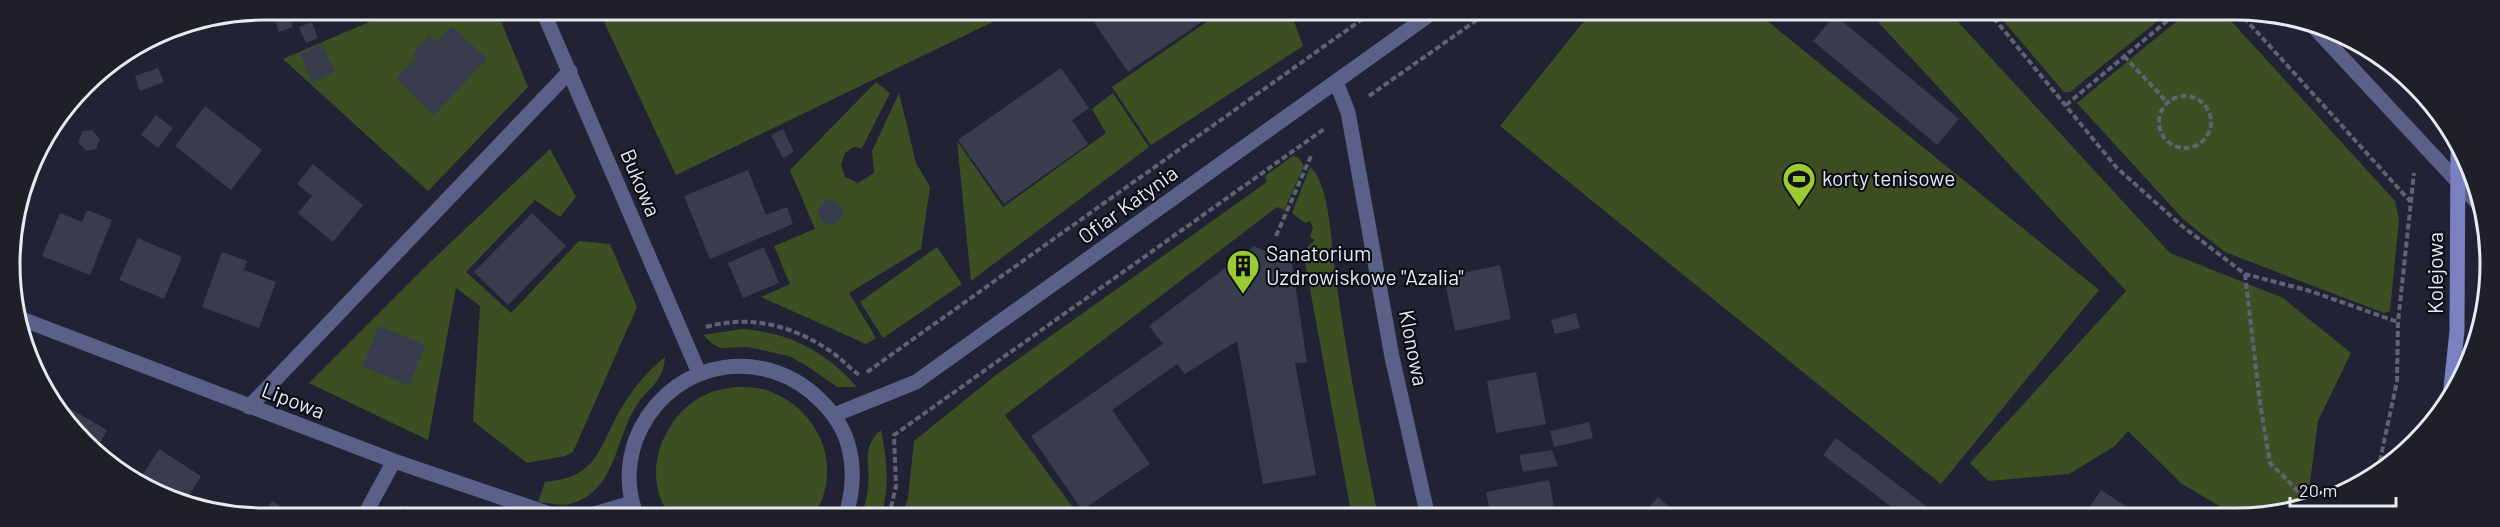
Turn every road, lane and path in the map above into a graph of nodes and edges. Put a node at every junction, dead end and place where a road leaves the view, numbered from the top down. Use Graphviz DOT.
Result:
graph roads {
  1 [pos="547,20"];
  2 [pos="1361,20"];
  3 [pos="1422,20"];
  4 [pos="1477,20"];
  5 [pos="1995,20"];
  6 [pos="2168,20"];
  7 [pos="2246,20"];
  8 [pos="2319,34"];
  9 [pos="2124,56"];
  10 [pos="570,71"];
  11 [pos="1336,82"];
  12 [pos="2168,103"];
  13 [pos="2066,105"];
  14 [pos="1348,112"];
  15 [pos="1311,156"];
  16 [pos="2457,161"];
  17 [pos="2456,183"];
  18 [pos="2471,198"];
  19 [pos="1276,236"];
  20 [pos="2245,273"];
  21 [pos="26,321"];
  22 [pos="2398,322"];
  23 [pos="700,329"];
  24 [pos="699,373"];
  25 [pos="2452,377"];
  26 [pos="249,407"];
  27 [pos="834,415"];
  28 [pos="2380,460"];
  29 [pos="394,461"];
  30 [pos="2305,498"];
  31 [pos="368,508"];
  32 [pos="532,508"];
  33 [pos="634,508"];
  34 [pos="848,508"];
  35 [pos="891,508"];
  36 [pos="1426,508"];
  1 -- 10 [label="street, Bukowa"];
  2 -- 23 [label="path"];
  3 -- 11 [label="street, Ofiar Katynia"];
  4 -- 14 [label="path"];
  5 -- 13 [label="path"];
  6 -- 9 [label="path"];
  7 -- 22 [label="path"];
  8 -- 17 [label="street"];
  9 -- 12 [label="path"];
  9 -- 13 [label="path"];
  10 -- 24 [label="street, Bukowa"];
  10 -- 26 [label="street"];
  11 -- 14 [label="street, Klonowa"];
  11 -- 27 [label="street, Ofiar Katynia"];
  12 -- 12 [label="path"];
  13 -- 20 [label="path"];
  14 -- 35 [label="path"];
  14 -- 36 [label="street, Klonowa"];
  15 -- 19 [label="path"];
  16 -- 17 [label="street, Kolejowa"];
  17 -- 18 [label="street"];
  17 -- 25 [label="street, Kolejowa"];
  20 -- 22 [label="path"];
  20 -- 30 [label="path"];
  21 -- 26 [label="street, Lipowa"];
  22 -- 28 [label="path"];
  24 -- 27 [label="street"];
  24 -- 33 [label="street"];
  26 -- 29 [label="street, Lipowa"];
  27 -- 34 [label="street"];
  29 -- 31 [label="street"];
  29 -- 32 [label="street, Lipowa"];
}
